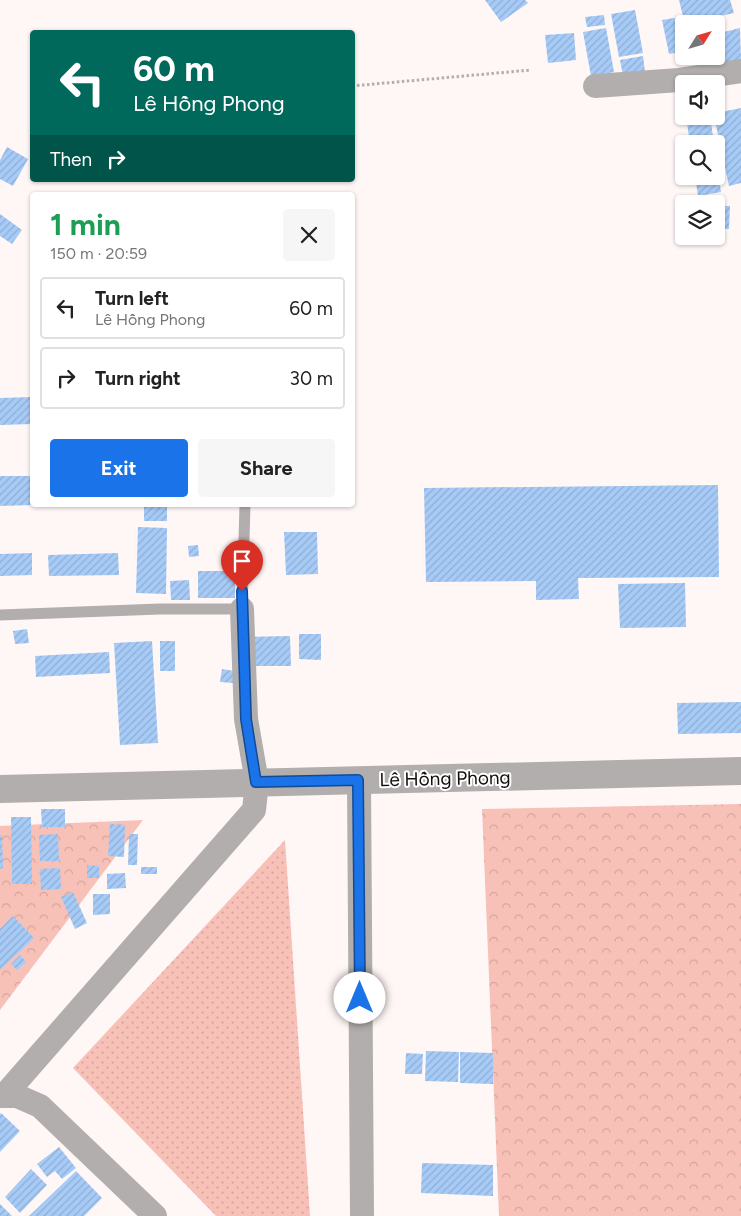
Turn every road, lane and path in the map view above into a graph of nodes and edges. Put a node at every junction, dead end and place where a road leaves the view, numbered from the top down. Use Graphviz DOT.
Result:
graph roads {
  1 [pos="531,70"];
  2 [pos="741,71"];
  3 [pos="355,86"];
  4 [pos="595,86"];
  5 [pos="245,507"];
  6 [pos="242,609"];
  7 [pos="0,615"];
  8 [pos="741,771"];
  9 [pos="358,780"];
  10 [pos="256,782"];
  11 [pos="0,789"];
  12 [pos="9,1096"];
  13 [pos="155,1216"];
  14 [pos="362,1216"];
  1 -- 3 [label="path"];
  2 -- 4 [label="street"];
  5 -- 6 [label="lane"];
  6 -- 7 [label="lane"];
  6 -- 10 [label="street"];
  8 -- 9 [label="street, Lê Hồng Phong"];
  9 -- 10 [label="street, Lê Hồng Phong"];
  9 -- 14 [label="street"];
  10 -- 11 [label="street, Lê Hồng Phong"];
  10 -- 12 [label="street"];
  12 -- 13 [label="street"];
}
